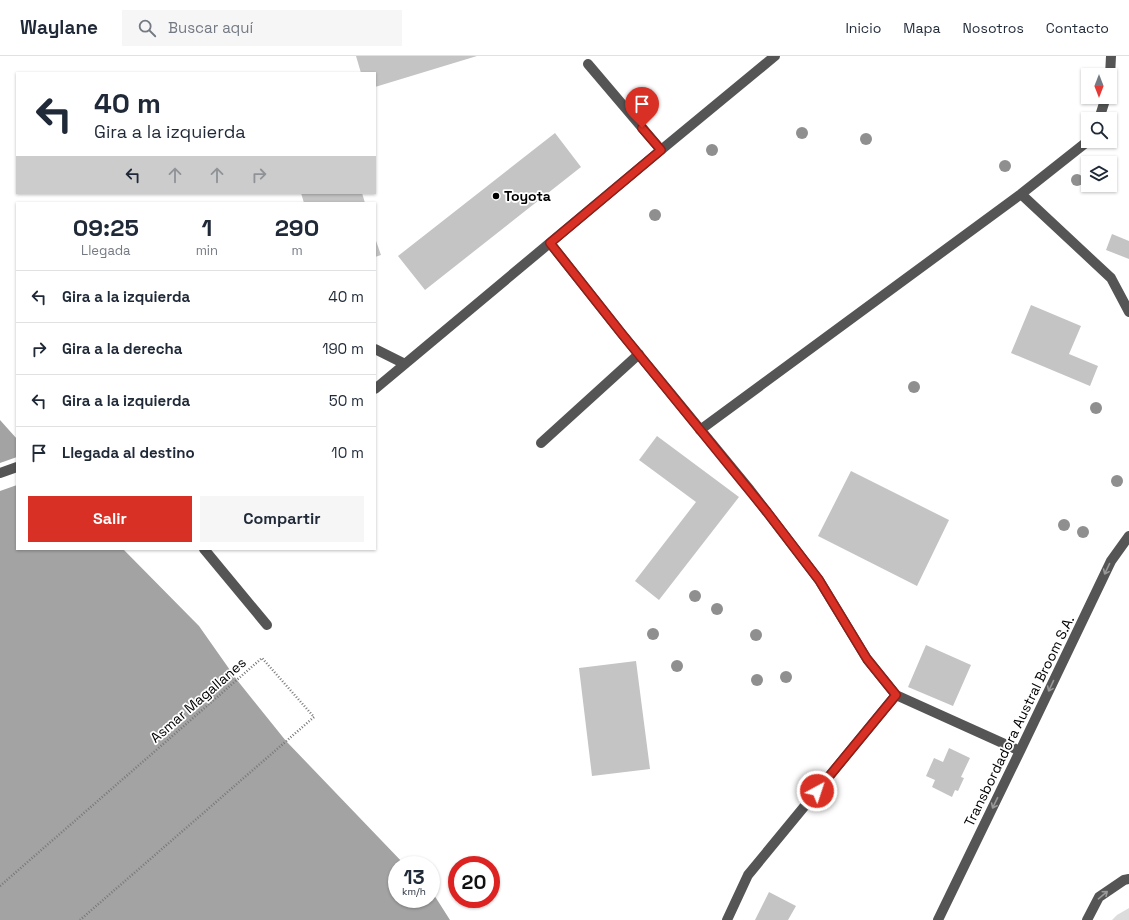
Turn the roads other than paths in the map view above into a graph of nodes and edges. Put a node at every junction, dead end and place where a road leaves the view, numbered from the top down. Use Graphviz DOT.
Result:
graph roads {
  1 [pos="775,56"];
  2 [pos="1111,56"];
  3 [pos="588,64"];
  4 [pos="1110,68"];
  5 [pos="1081,147"];
  6 [pos="661,150"];
  7 [pos="1021,194"];
  8 [pos="550,243"];
  9 [pos="1129,312"];
  10 [pos="376,350"];
  11 [pos="639,354"];
  12 [pos="405,364"];
  13 [pos="376,389"];
  14 [pos="700,430"];
  15 [pos="541,443"];
  16 [pos="16,467"];
  17 [pos="0,473"];
  18 [pos="1129,536"];
  19 [pos="205,550"];
  20 [pos="267,625"];
  21 [pos="896,695"];
  22 [pos="1020,751"];
  23 [pos="1129,879"];
  24 [pos="727,920"];
  25 [pos="938,920"];
  26 [pos="1087,920"];
  1 -- 6 [label="lane"];
  2 -- 4 [label="lane"];
  3 -- 6 [label="lane"];
  5 -- 7 [label="lane"];
  6 -- 8 [label="lane"];
  7 -- 9 [label="lane"];
  7 -- 14 [label="lane"];
  8 -- 11 [label="lane"];
  8 -- 12 [label="lane"];
  10 -- 12 [label="lane"];
  11 -- 14 [label="lane"];
  11 -- 15 [label="lane"];
  12 -- 13 [label="lane"];
  14 -- 21 [label="lane"];
  16 -- 17 [label="lane"];
  18 -- 22 [label="lane, Transbordadora Austral Broom S.A., one-way"];
  19 -- 20 [label="lane"];
  21 -- 22 [label="lane"];
  21 -- 24 [label="lane"];
  22 -- 25 [label="lane, Transbordadora Austral Broom S.A., one-way"];
  26 -- 23 [label="lane, one-way"];
}
